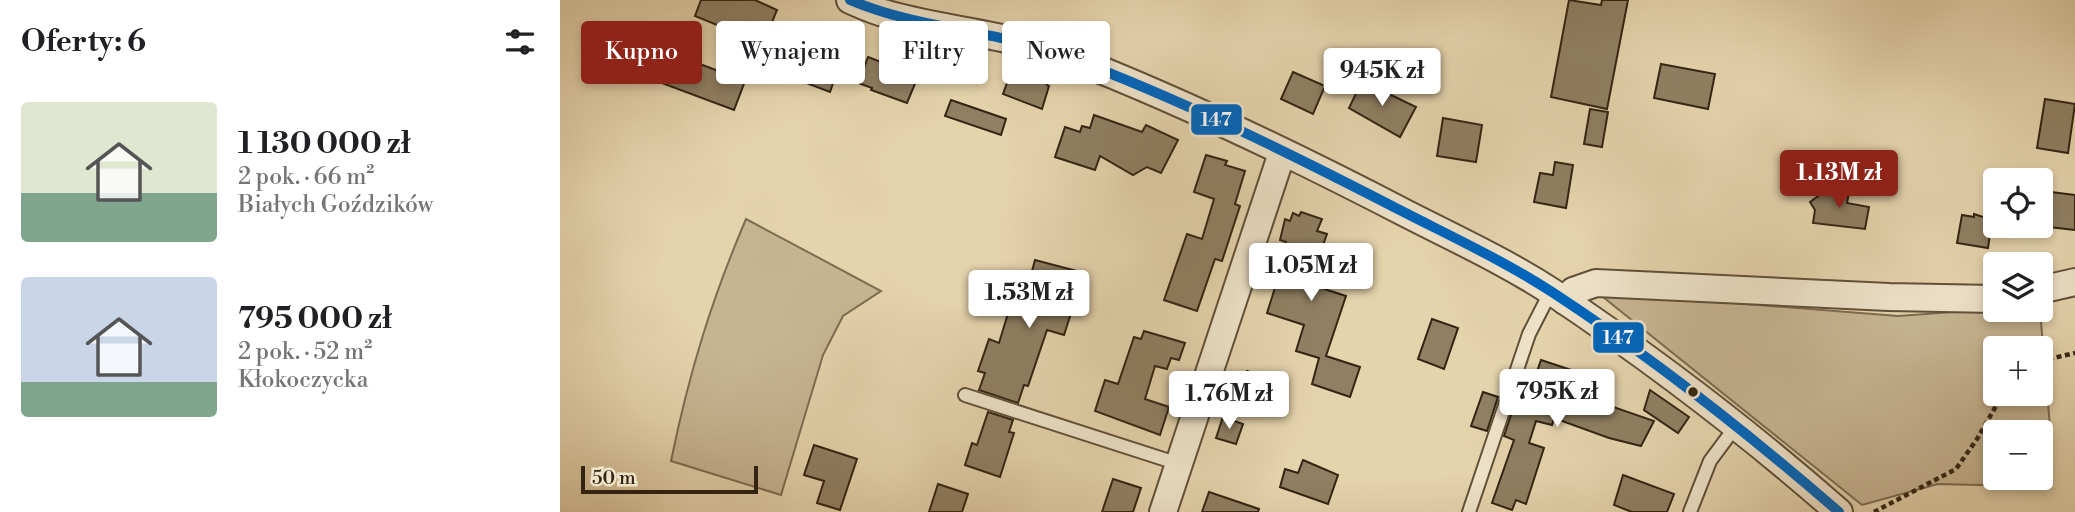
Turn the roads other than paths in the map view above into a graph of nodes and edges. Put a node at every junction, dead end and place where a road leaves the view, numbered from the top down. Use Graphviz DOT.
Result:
graph roads {
  1 [pos="850,0"];
  2 [pos="1282,152"];
  3 [pos="2075,282"];
  4 [pos="2053,287"];
  5 [pos="1558,296"];
  6 [pos="1983,299"];
  7 [pos="965,395"];
  8 [pos="1736,426"];
  9 [pos="1179,464"];
  10 [pos="1163,512"];
  11 [pos="1469,512"];
  12 [pos="1690,512"];
  13 [pos="1839,512"];
  1 -- 2 [label="street"];
  2 -- 5 [label="street"];
  2 -- 9 [label="street"];
  3 -- 4 [label="street"];
  5 -- 6 [label="street"];
  5 -- 8 [label="street"];
  5 -- 11 [label="lane"];
  7 -- 9 [label="lane"];
  8 -- 12 [label="lane"];
  8 -- 13 [label="street"];
  9 -- 10 [label="street"];
}
